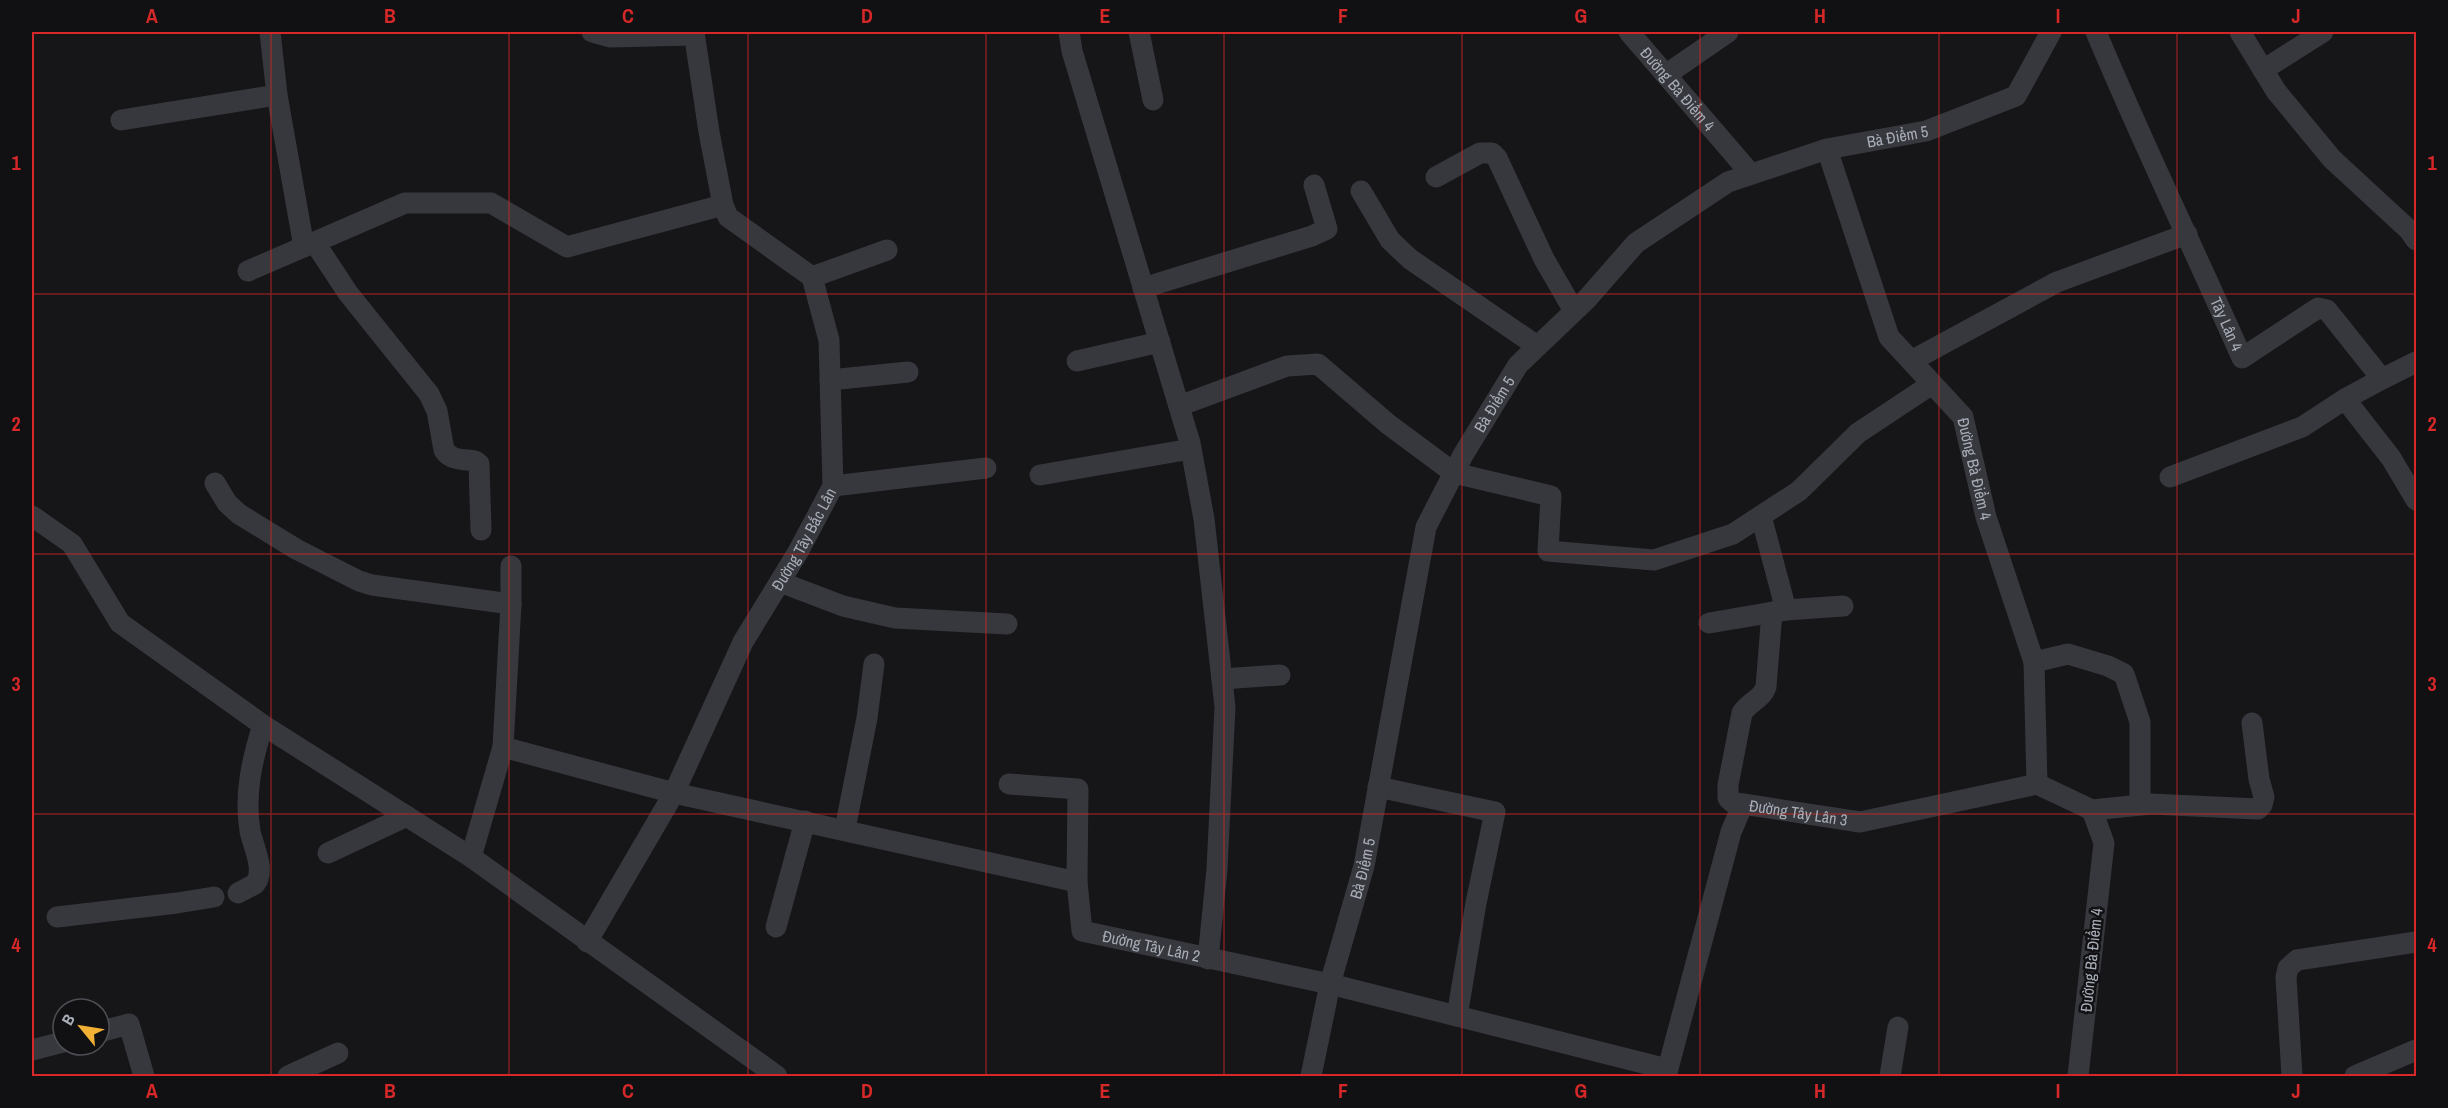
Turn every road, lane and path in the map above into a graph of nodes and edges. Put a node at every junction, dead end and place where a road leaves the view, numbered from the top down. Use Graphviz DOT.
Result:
graph roads {
  1 [pos="270,32"];
  2 [pos="592,32"];
  3 [pos="1069,32"];
  4 [pos="1139,32"];
  5 [pos="1629,32"];
  6 [pos="1728,32"];
  7 [pos="2051,32"];
  8 [pos="2096,32"];
  9 [pos="2240,32"];
  10 [pos="2323,32"];
  11 [pos="694,33"];
  12 [pos="2263,70"];
  13 [pos="1667,74"];
  14 [pos="277,95"];
  15 [pos="1153,100"];
  16 [pos="121,120"];
  17 [pos="1827,149"];
  18 [pos="1751,174"];
  19 [pos="1436,177"];
  20 [pos="1314,185"];
  21 [pos="1361,191"];
  22 [pos="723,205"];
  23 [pos="2187,234"];
  24 [pos="2416,240"];
  25 [pos="309,245"];
  26 [pos="887,250"];
  27 [pos="248,271"];
  28 [pos="812,277"];
  29 [pos="1143,288"];
  30 [pos="1574,311"];
  31 [pos="1160,342"];
  32 [pos="1537,346"];
  33 [pos="1077,361"];
  34 [pos="1911,361"];
  35 [pos="2416,363"];
  36 [pos="908,372"];
  37 [pos="2382,379"];
  38 [pos="830,380"];
  39 [pos="1932,384"];
  40 [pos="2345,399"];
  41 [pos="1179,406"];
  42 [pos="1191,449"];
  43 [pos="986,468"];
  44 [pos="1454,473"];
  45 [pos="1041,475"];
  46 [pos="2170,477"];
  47 [pos="215,483"];
  48 [pos="833,486"];
  49 [pos="2416,500"];
  50 [pos="32,516"];
  51 [pos="1761,516"];
  52 [pos="481,530"];
  53 [pos="511,566"];
  54 [pos="780,582"];
  55 [pos="511,604"];
  56 [pos="1843,606"];
  57 [pos="1779,611"];
  58 [pos="1708,623"];
  59 [pos="1007,624"];
  60 [pos="2034,662"];
  61 [pos="874,664"];
  62 [pos="1280,675"];
  63 [pos="1222,679"];
  64 [pos="2252,723"];
  65 [pos="262,725"];
  66 [pos="503,747"];
  67 [pos="1009,784"];
  68 [pos="2037,784"];
  69 [pos="1378,787"];
  70 [pos="674,793"];
  71 [pos="1743,804"];
  72 [pos="2140,806"];
  73 [pos="2092,810"];
  74 [pos="407,816"];
  75 [pos="805,821"];
  76 [pos="846,829"];
  77 [pos="328,853"];
  78 [pos="471,857"];
  79 [pos="1077,882"];
  80 [pos="237,893"];
  81 [pos="214,897"];
  82 [pos="57,917"];
  83 [pos="776,927"];
  84 [pos="587,942"];
  85 [pos="2416,942"];
  86 [pos="1208,959"];
  87 [pos="1330,984"];
  88 [pos="1457,1016"];
  89 [pos="1898,1027"];
  90 [pos="111,1029"];
  91 [pos="51,1045"];
  92 [pos="32,1050"];
  93 [pos="2416,1050"];
  94 [pos="338,1053"];
  95 [pos="1666,1073"];
  96 [pos="144,1077"];
  97 [pos="288,1077"];
  98 [pos="777,1077"];
  99 [pos="1311,1077"];
  100 [pos="1890,1077"];
  101 [pos="2078,1077"];
  102 [pos="2292,1077"];
  103 [pos="2355,1077"];
  1 -- 14 [label="street"];
  2 -- 11 [label="street"];
  3 -- 29 [label="street"];
  4 -- 15 [label="street"];
  5 -- 13 [label="street, Đường Bà Điểm 4"];
  6 -- 13 [label="street"];
  7 -- 17 [label="street, Bà Điểm 5"];
  8 -- 23 [label="street, Tây Lân 4"];
  9 -- 12 [label="street"];
  10 -- 12 [label="street"];
  11 -- 22 [label="street"];
  12 -- 24 [label="street"];
  13 -- 18 [label="street, Đường Bà Điểm 4"];
  14 -- 16 [label="street"];
  14 -- 25 [label="street"];
  17 -- 18 [label="street, Bà Điểm 5"];
  17 -- 34 [label="street, Đường Bà Điểm 4"];
  18 -- 30 [label="street, Bà Điểm 5"];
  19 -- 30 [label="street"];
  20 -- 29 [label="street"];
  21 -- 32 [label="street"];
  22 -- 25 [label="street"];
  22 -- 28 [label="street"];
  23 -- 34 [label="street"];
  23 -- 37 [label="street, Tây Lân 4"];
  25 -- 27 [label="street"];
  25 -- 52 [label="street"];
  26 -- 28 [label="street"];
  28 -- 38 [label="street, Đường Tây Bắc Lân"];
  29 -- 31 [label="street"];
  30 -- 32 [label="street, Bà Điểm 5"];
  31 -- 33 [label="street"];
  31 -- 41 [label="street"];
  32 -- 44 [label="street, Bà Điểm 5"];
  34 -- 39 [label="street, Đường Bà Điểm 4"];
  35 -- 37 [label="street"];
  36 -- 38 [label="street"];
  37 -- 40 [label="street"];
  38 -- 48 [label="street, Đường Tây Bắc Lân"];
  39 -- 51 [label="street"];
  39 -- 60 [label="street, Đường Bà Điểm 4"];
  40 -- 46 [label="street"];
  40 -- 49 [label="street"];
  41 -- 42 [label="street"];
  41 -- 44 [label="street"];
  42 -- 45 [label="street"];
  42 -- 63 [label="street"];
  43 -- 48 [label="street"];
  44 -- 51 [label="street"];
  44 -- 69 [label="street, Bà Điểm 5"];
  47 -- 55 [label="street"];
  48 -- 54 [label="street, Đường Tây Bắc Lân"];
  50 -- 65 [label="street"];
  51 -- 57 [label="street"];
  53 -- 55 [label="street"];
  54 -- 59 [label="street"];
  54 -- 70 [label="street, Đường Tây Bắc Lân"];
  55 -- 66 [label="street"];
  56 -- 57 [label="street"];
  57 -- 58 [label="street"];
  57 -- 71 [label="street"];
  60 -- 68 [label="street, Đường Bà Điểm 4"];
  60 -- 72 [label="street"];
  61 -- 76 [label="street"];
  62 -- 63 [label="street"];
  63 -- 86 [label="street"];
  64 -- 72 [label="street"];
  65 -- 74 [label="street"];
  65 -- 80 [label="street"];
  66 -- 70 [label="street"];
  66 -- 78 [label="street"];
  67 -- 79 [label="street"];
  68 -- 71 [label="street, Đường Tây Lân 3"];
  68 -- 73 [label="street"];
  69 -- 87 [label="street, Bà Điểm 5"];
  69 -- 88 [label="street"];
  70 -- 75 [label="street"];
  70 -- 84 [label="street, Đường Tây Bắc Lân"];
  71 -- 95 [label="street, Đường Tây Lân 3"];
  72 -- 73 [label="street"];
  73 -- 101 [label="street, Đường Bà Điểm 4"];
  74 -- 77 [label="street"];
  74 -- 78 [label="street"];
  75 -- 76 [label="street"];
  75 -- 83 [label="street"];
  76 -- 79 [label="street"];
  78 -- 84 [label="street"];
  79 -- 86 [label="street, Đường Tây Lân 2"];
  81 -- 82 [label="street"];
  84 -- 98 [label="street"];
  85 -- 102 [label="street"];
  86 -- 87 [label="street, Đường Tây Lân 2"];
  87 -- 88 [label="street, Đường Tây Lân 2"];
  87 -- 99 [label="street, Bà Điểm 5"];
  88 -- 95 [label="street, Đường Tây Lân 2"];
  89 -- 100 [label="street"];
  90 -- 96 [label="street"];
  91 -- 92 [label="street"];
  93 -- 103 [label="street"];
  94 -- 97 [label="street"];
}
